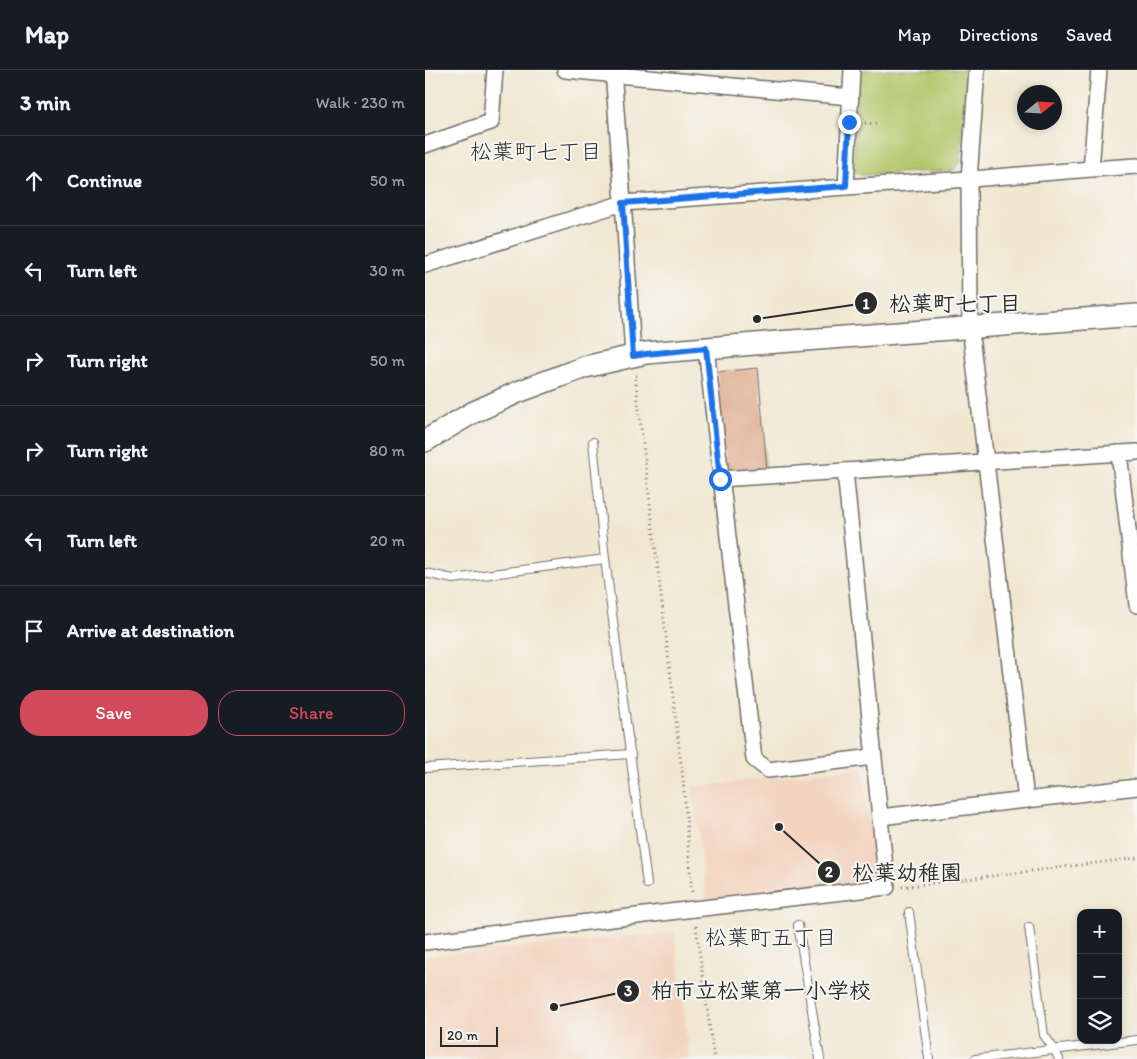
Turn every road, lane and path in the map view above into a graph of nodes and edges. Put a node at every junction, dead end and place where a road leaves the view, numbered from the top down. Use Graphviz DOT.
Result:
graph roads {
  1 [pos="495,70"];
  2 [pos="565,70"];
  3 [pos="852,70"];
  4 [pos="977,70"];
  5 [pos="1099,70"];
  6 [pos="613,72"];
  7 [pos="851,97"];
  8 [pos="425,145"];
  9 [pos="1137,166"];
  10 [pos="1091,168"];
  11 [pos="969,179"];
  12 [pos="846,186"];
  13 [pos="623,203"];
  14 [pos="425,264"];
  15 [pos="1137,316"];
  16 [pos="970,328"];
  17 [pos="706,348"];
  18 [pos="637,366"];
  19 [pos="425,441"];
  20 [pos="593,442"];
  21 [pos="1137,452"];
  22 [pos="1119,453"];
  23 [pos="987,462"];
  24 [pos="845,470"];
  25 [pos="720,479"];
  26 [pos="605,559"];
  27 [pos="425,574"];
  28 [pos="1137,605"];
  29 [pos="631,754"];
  30 [pos="873,757"];
  31 [pos="425,768"];
  32 [pos="1137,787"];
  33 [pos="1026,800"];
  34 [pos="880,817"];
  35 [pos="1137,858"];
  36 [pos="647,884"];
  37 [pos="887,887"];
  38 [pos="694,909"];
  39 [pos="909,912"];
  40 [pos="797,925"];
  41 [pos="1029,927"];
  42 [pos="425,942"];
  43 [pos="1137,1040"];
  44 [pos="1054,1049"];
  45 [pos="713,1059"];
  46 [pos="821,1059"];
  47 [pos="929,1059"];
  48 [pos="975,1059"];
  49 [pos="1059,1059"];
  1 -- 8 [label="street"];
  2 -- 6 [label="street"];
  3 -- 7 [label="street"];
  4 -- 11 [label="street"];
  5 -- 10 [label="street"];
  6 -- 7 [label="street"];
  6 -- 13 [label="street"];
  7 -- 12 [label="street"];
  9 -- 10 [label="street"];
  10 -- 11 [label="street"];
  11 -- 12 [label="street"];
  11 -- 16 [label="street"];
  12 -- 13 [label="street"];
  13 -- 14 [label="street"];
  13 -- 18 [label="street"];
  15 -- 16 [label="street"];
  16 -- 17 [label="street"];
  16 -- 23 [label="street"];
  17 -- 18 [label="street"];
  17 -- 25 [label="street"];
  18 -- 19 [label="street"];
  18 -- 38 [label="path"];
  20 -- 26 [label="lane"];
  21 -- 22 [label="street"];
  22 -- 23 [label="street"];
  22 -- 28 [label="street"];
  23 -- 24 [label="street"];
  23 -- 33 [label="street"];
  24 -- 25 [label="street"];
  24 -- 30 [label="street"];
  25 -- 30 [label="street"];
  26 -- 27 [label="lane"];
  26 -- 29 [label="lane"];
  29 -- 31 [label="lane"];
  29 -- 36 [label="lane"];
  30 -- 34 [label="street"];
  32 -- 33 [label="street"];
  33 -- 34 [label="street"];
  34 -- 37 [label="street"];
  35 -- 37 [label="path"];
  37 -- 38 [label="street"];
  38 -- 42 [label="street"];
  38 -- 45 [label="path"];
  39 -- 47 [label="lane"];
  40 -- 46 [label="lane"];
  41 -- 44 [label="lane"];
  43 -- 44 [label="lane"];
  44 -- 48 [label="lane"];
  44 -- 49 [label="lane"];
}
